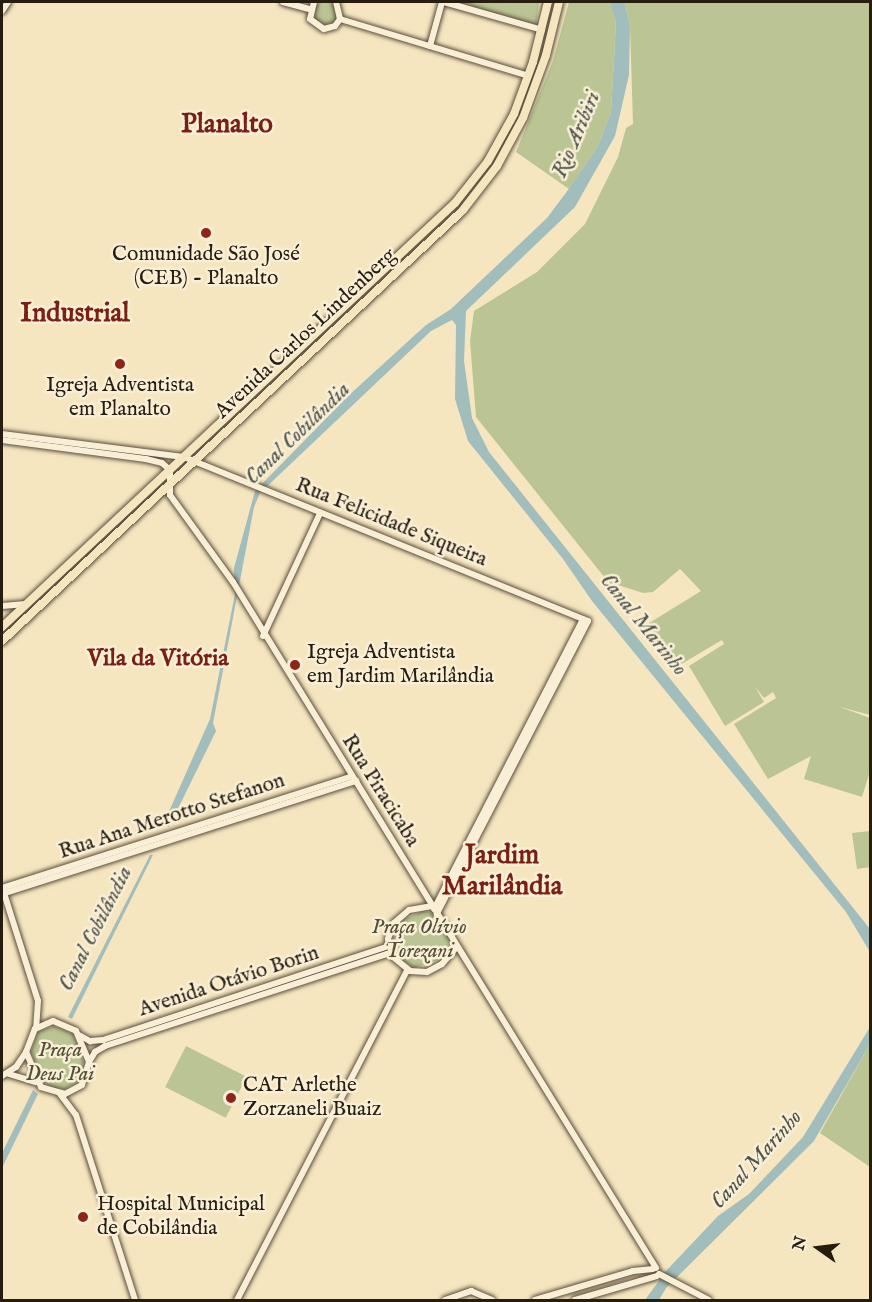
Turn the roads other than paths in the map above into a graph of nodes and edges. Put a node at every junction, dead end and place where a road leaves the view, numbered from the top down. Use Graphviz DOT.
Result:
graph roads {
  1 [pos="8,2"];
  2 [pos="283,2"];
  3 [pos="314,2"];
  4 [pos="336,2"];
  5 [pos="443,2"];
  6 [pos="548,2"];
  7 [pos="559,2"];
  8 [pos="309,9"];
  9 [pos="2,11"];
  10 [pos="340,19"];
  11 [pos="542,30"];
  12 [pos="430,46"];
  13 [pos="529,76"];
  14 [pos="539,79"];
  15 [pos="2,434"];
  16 [pos="2,440"];
  17 [pos="184,457"];
  18 [pos="196,462"];
  19 [pos="170,470"];
  20 [pos="178,478"];
  21 [pos="168,487"];
  22 [pos="320,513"];
  23 [pos="26,604"];
  24 [pos="2,606"];
  25 [pos="2,627"];
  26 [pos="264,636"];
  27 [pos="2,641"];
  28 [pos="354,778"];
  29 [pos="2,890"];
  30 [pos="434,910"];
  31 [pos="457,947"];
  32 [pos="390,949"];
  33 [pos="407,970"];
  34 [pos="38,1001"];
  35 [pos="53,1021"];
  36 [pos="35,1029"];
  37 [pos="79,1035"];
  38 [pos="122,1037"];
  39 [pos="26,1052"];
  40 [pos="89,1062"];
  41 [pos="5,1075"];
  42 [pos="38,1083"];
  43 [pos="79,1088"];
  44 [pos="60,1094"];
  45 [pos="76,1114"];
  46 [pos="657,1273"];
  47 [pos="135,1300"];
  48 [pos="237,1300"];
  49 [pos="445,1300"];
  50 [pos="492,1300"];
  51 [pos="534,1300"];
  52 [pos="575,1300"];
  53 [pos="708,1300"];
  1 -- 9 [label="street"];
  2 -- 8 [label="street"];
  3 -- 8 [label="street"];
  4 -- 10 [label="street"];
  5 -- 11 [label="street"];
  5 -- 12 [label="street"];
  6 -- 11 [label="main road, Avenida Carlos Lindenberg"];
  7 -- 14 [label="main road, Avenida Carlos Lindenberg"];
  8 -- 10 [label="street"];
  10 -- 12 [label="street"];
  11 -- 13 [label="main road, Avenida Carlos Lindenberg"];
  12 -- 13 [label="street"];
  13 -- 14 [label="main road"];
  13 -- 17 [label="main road, Avenida Carlos Lindenberg"];
  14 -- 18 [label="main road, Avenida Carlos Lindenberg"];
  15 -- 17 [label="street, Rua Felicidade Siqueira"];
  16 -- 19 [label="street"];
  17 -- 18 [label="street, Rua Felicidade Siqueira"];
  17 -- 19 [label="main road, Avenida Carlos Lindenberg"];
  18 -- 20 [label="main road, Avenida Carlos Lindenberg"];
  18 -- 22 [label="street, Rua Felicidade Siqueira"];
  19 -- 20 [label="main road"];
  19 -- 21 [label="street"];
  19 -- 23 [label="main road, Avenida Carlos Lindenberg"];
  20 -- 21 [label="main road, Avenida Carlos Lindenberg"];
  21 -- 26 [label="street, Rua Piracicaba"];
  21 -- 27 [label="main road, Avenida Carlos Lindenberg"];
  22 -- 26 [label="street"];
  22 -- 30 [label="street, Rua Felicidade Siqueira"];
  23 -- 24 [label="street"];
  23 -- 25 [label="main road, Avenida Carlos Lindenberg"];
  26 -- 28 [label="street, Rua Piracicaba"];
  28 -- 29 [label="street, Rua Ana Merotto Stefanon"];
  28 -- 30 [label="street, Rua Piracicaba"];
  29 -- 34 [label="street"];
  30 -- 31 [label="street, Rua Piracicaba"];
  30 -- 32 [label="street"];
  31 -- 33 [label="street"];
  31 -- 46 [label="street, Rua Piracicaba"];
  32 -- 33 [label="street"];
  32 -- 38 [label="street, Avenida Otávio Borin"];
  33 -- 48 [label="street"];
  34 -- 35 [label="street"];
  34 -- 36 [label="street"];
  35 -- 36 [label="street"];
  35 -- 37 [label="street"];
  36 -- 39 [label="street"];
  37 -- 38 [label="street, Avenida Otávio Borin"];
  37 -- 40 [label="street"];
  38 -- 40 [label="street, Avenida Otávio Borin"];
  39 -- 41 [label="street"];
  39 -- 42 [label="street"];
  40 -- 43 [label="street"];
  41 -- 42 [label="street"];
  42 -- 44 [label="street"];
  43 -- 44 [label="street"];
  43 -- 45 [label="street"];
  44 -- 45 [label="street"];
  45 -- 47 [label="street"];
  46 -- 51 [label="street"];
  46 -- 52 [label="street"];
  46 -- 53 [label="street"];
  49 -- 50 [label="street"];
}
